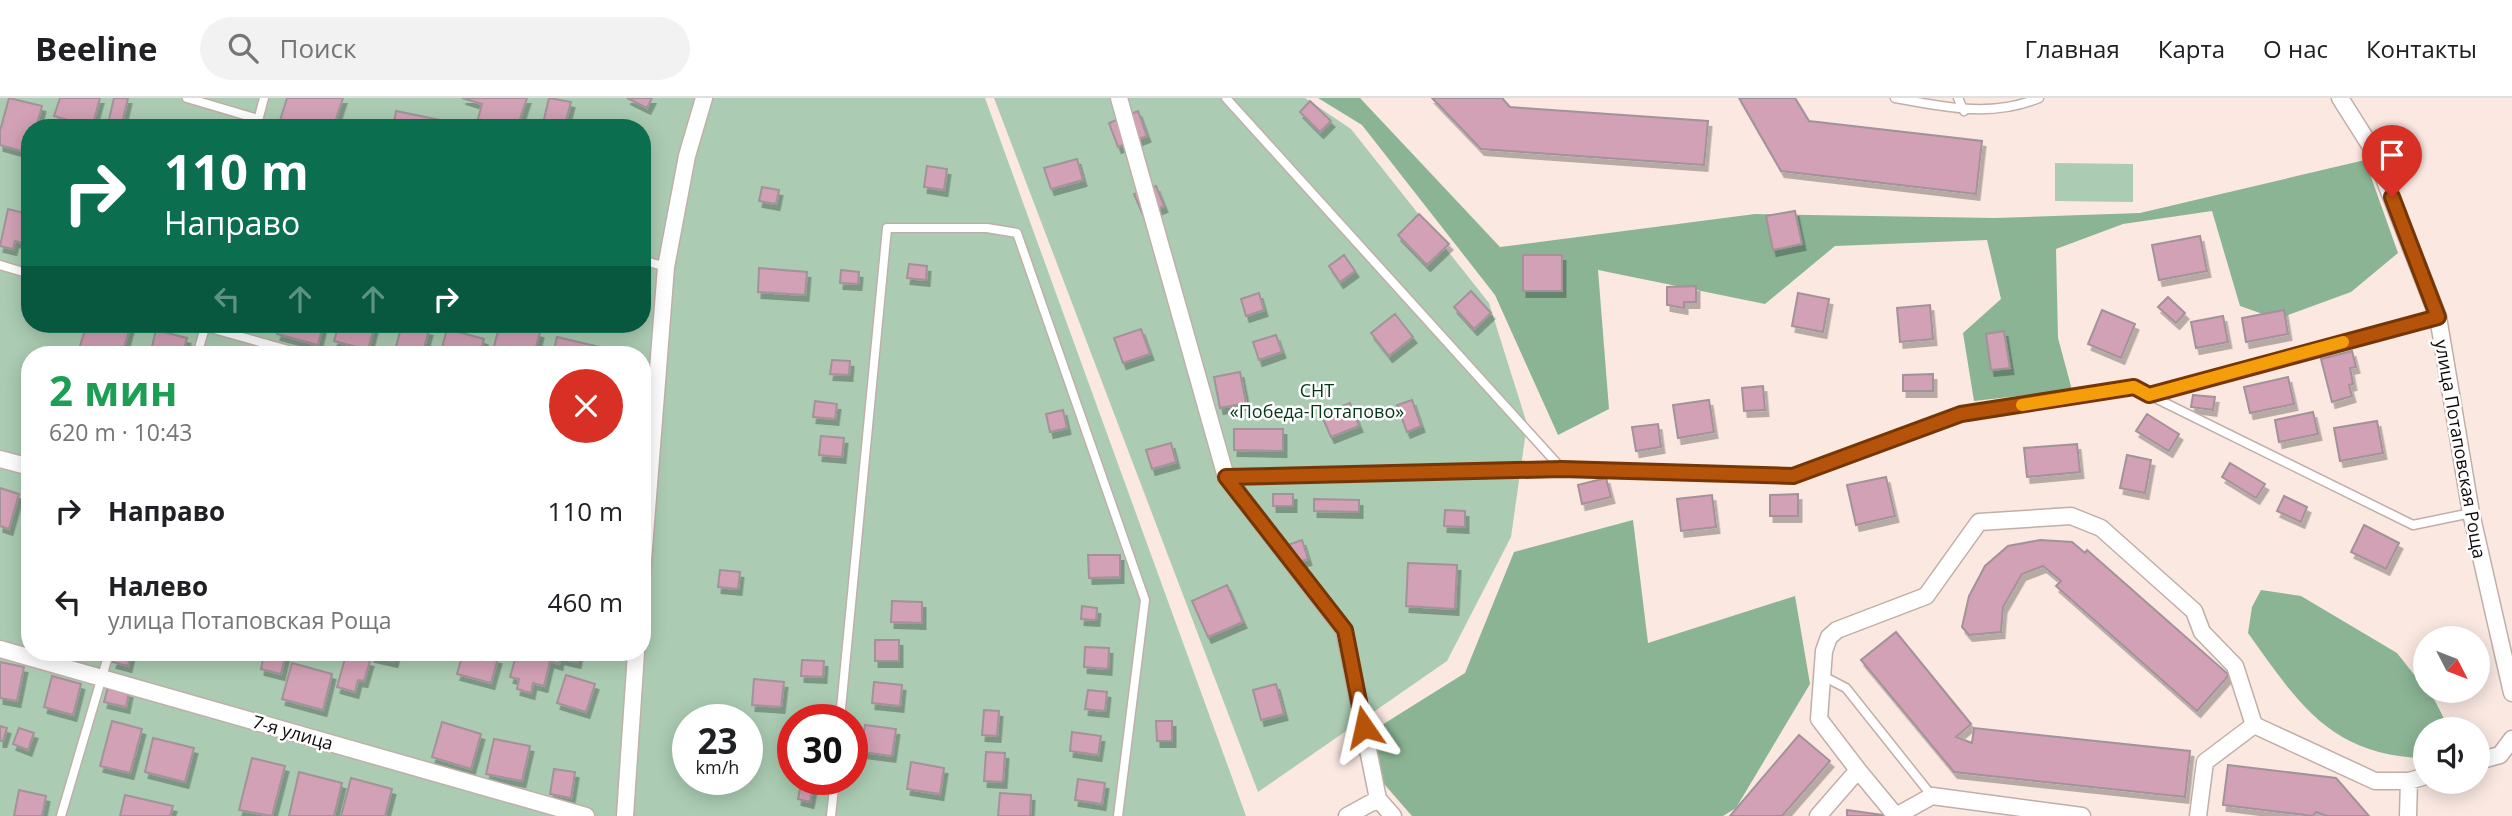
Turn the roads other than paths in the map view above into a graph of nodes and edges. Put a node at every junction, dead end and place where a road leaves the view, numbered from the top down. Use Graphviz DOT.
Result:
graph roads {
  1 [pos="187,98"];
  2 [pos="264,98"];
  3 [pos="704,98"];
  4 [pos="1119,98"];
  5 [pos="1226,98"];
  6 [pos="1895,98"];
  7 [pos="1958,98"];
  8 [pos="2039,98"];
  9 [pos="2340,98"];
  10 [pos="1964,111"];
  11 [pos="246,119"];
  12 [pos="258,119"];
  13 [pos="651,263"];
  14 [pos="0,265"];
  15 [pos="666,267"];
  16 [pos="21,271"];
  17 [pos="2438,317"];
  18 [pos="230,333"];
  19 [pos="275,346"];
  20 [pos="2134,387"];
  21 [pos="651,414"];
  22 [pos="0,459"];
  23 [pos="21,465"];
  24 [pos="1562,469"];
  25 [pos="1226,477"];
  26 [pos="2471,513"];
  27 [pos="0,649"];
  28 [pos="21,655"];
  29 [pos="42,661"];
  30 [pos="107,661"];
  31 [pos="635,661"];
  32 [pos="1821,675"];
  33 [pos="102,678"];
  34 [pos="2512,693"];
  35 [pos="842,704"];
  36 [pos="2254,726"];
  37 [pos="2512,738"];
  38 [pos="2490,758"];
  39 [pos="1858,770"];
  40 [pos="2413,780"];
  41 [pos="2409,781"];
  42 [pos="833,795"];
  43 [pos="1933,796"];
  44 [pos="1378,799"];
  45 [pos="1913,812"];
  46 [pos="61,816"];
  47 [pos="586,816"];
  48 [pos="625,816"];
  49 [pos="831,816"];
  50 [pos="1118,816"];
  51 [pos="1347,816"];
  52 [pos="1393,816"];
  53 [pos="1818,816"];
  54 [pos="2082,816"];
  55 [pos="2198,816"];
  56 [pos="2408,816"];
  1 -- 11 [label="lane"];
  2 -- 12 [label="lane"];
  3 -- 15 [label="street"];
  4 -- 25 [label="street"];
  5 -- 24 [label="lane"];
  6 -- 10 [label="lane"];
  7 -- 10 [label="lane"];
  8 -- 10 [label="lane"];
  9 -- 17 [label="street, улица Потаповская Роща"];
  13 -- 15 [label="lane"];
  14 -- 16 [label="lane"];
  15 -- 21 [label="street"];
  17 -- 20 [label="lane"];
  17 -- 26 [label="street, улица Потаповская Роща"];
  18 -- 19 [label="lane"];
  20 -- 24 [label="lane"];
  20 -- 26 [label="lane"];
  22 -- 23 [label="street"];
  24 -- 25 [label="lane"];
  25 -- 44 [label="street"];
  26 -- 34 [label="street, улица Потаповская Роща"];
  27 -- 28 [label="street, 7-я улица"];
  29 -- 33 [label="street, 7-я улица"];
  30 -- 33 [label="lane"];
  31 -- 48 [label="street"];
  32 -- 36 [label="street"];
  32 -- 39 [label="street"];
  32 -- 43 [label="lane"];
  33 -- 46 [label="lane"];
  33 -- 47 [label="street, 7-я улица"];
  35 -- 50 [label="lane"];
  36 -- 41 [label="street"];
  36 -- 55 [label="street"];
  37 -- 38 [label="street"];
  39 -- 45 [label="street"];
  39 -- 53 [label="street"];
  40 -- 41 [label="street"];
  41 -- 56 [label="street"];
  42 -- 49 [label="lane"];
  43 -- 45 [label="street"];
  43 -- 54 [label="street"];
  44 -- 51 [label="street"];
  44 -- 52 [label="street"];
}
